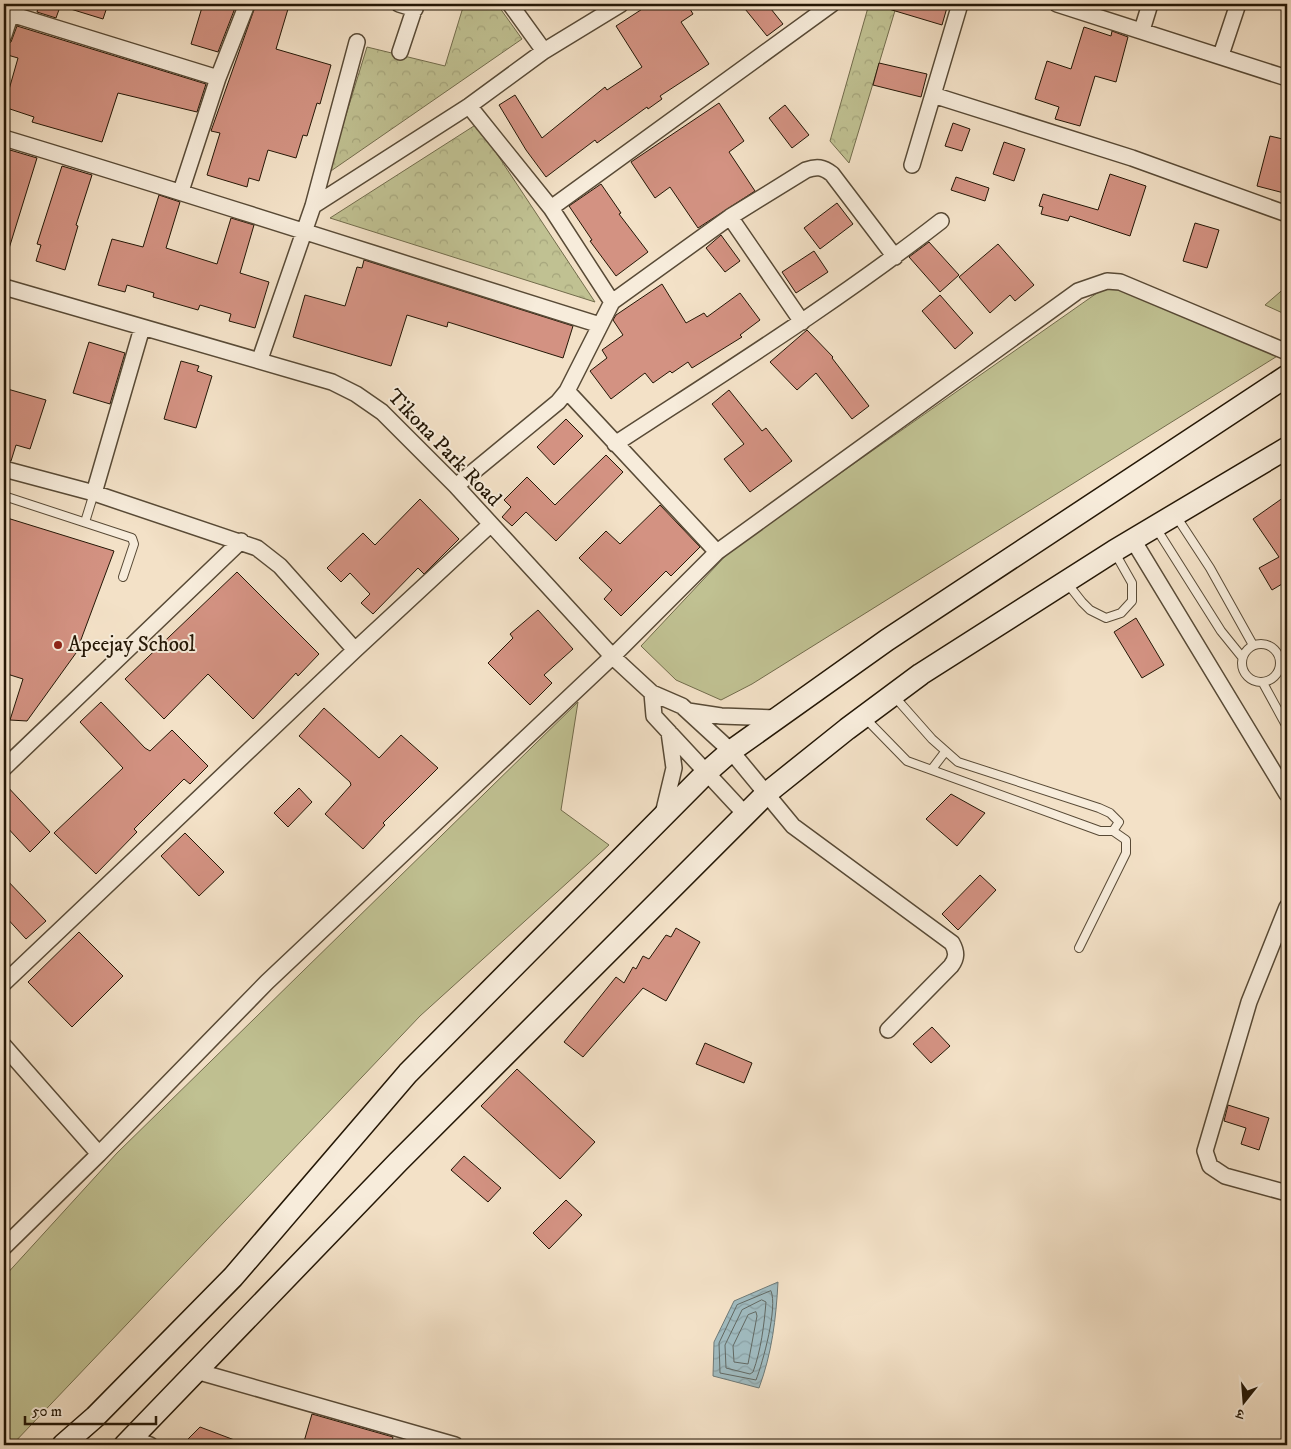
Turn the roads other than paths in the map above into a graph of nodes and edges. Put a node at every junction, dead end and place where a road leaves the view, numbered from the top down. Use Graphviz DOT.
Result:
graph roads {
  1 [pos="247,4"];
  2 [pos="399,4"];
  3 [pos="510,4"];
  4 [pos="621,4"];
  5 [pos="832,4"];
  6 [pos="960,4"];
  7 [pos="1057,4"];
  8 [pos="1150,4"];
  9 [pos="1238,4"];
  10 [pos="415,6"];
  11 [pos="13,9"];
  12 [pos="1142,30"];
  13 [pos="4,35"];
  14 [pos="357,42"];
  15 [pos="544,51"];
  16 [pos="400,52"];
  17 [pos="1221,55"];
  18 [pos="218,78"];
  19 [pos="1287,78"];
  20 [pos="933,95"];
  21 [pos="469,106"];
  22 [pos="4,138"];
  23 [pos="912,165"];
  24 [pos="181,191"];
  25 [pos="313,206"];
  26 [pos="551,208"];
  27 [pos="1287,214"];
  28 [pos="730,217"];
  29 [pos="941,222"];
  30 [pos="304,232"];
  31 [pos="895,258"];
  32 [pos="4,286"];
  33 [pos="612,302"];
  34 [pos="802,322"];
  35 [pos="600,325"];
  36 [pos="142,328"];
  37 [pos="1287,352"];
  38 [pos="260,360"];
  39 [pos="1287,376"];
  40 [pos="567,391"];
  41 [pos="615,444"];
  42 [pos="1287,448"];
  43 [pos="4,469"];
  44 [pos="456,486"];
  45 [pos="94,493"];
  46 [pos="4,496"];
  47 [pos="1175,514"];
  48 [pos="85,522"];
  49 [pos="490,525"];
  50 [pos="1155,526"];
  51 [pos="1133,540"];
  52 [pos="240,541"];
  53 [pos="1114,551"];
  54 [pos="717,552"];
  55 [pos="123,577"];
  56 [pos="1066,581"];
  57 [pos="1253,645"];
  58 [pos="355,650"];
  59 [pos="613,657"];
  60 [pos="1242,657"];
  61 [pos="1284,659"];
  62 [pos="1263,683"];
  63 [pos="652,693"];
  64 [pos="893,695"];
  65 [pos="688,711"];
  66 [pos="864,716"];
  67 [pos="778,718"];
  68 [pos="1287,727"];
  69 [pos="669,732"];
  70 [pos="731,751"];
  71 [pos="944,752"];
  72 [pos="4,768"];
  73 [pos="932,769"];
  74 [pos="707,772"];
  75 [pos="767,793"];
  76 [pos="1287,794"];
  77 [pos="662,814"];
  78 [pos="745,814"];
  79 [pos="1113,831"];
  80 [pos="1287,907"];
  81 [pos="1079,948"];
  82 [pos="4,983"];
  83 [pos="888,1030"];
  84 [pos="4,1046"];
  85 [pos="99,1154"];
  86 [pos="1287,1193"];
  87 [pos="4,1247"];
  88 [pos="196,1370"];
  89 [pos="135,1443"];
  90 [pos="63,1445"];
  91 [pos="455,1445"];
  1 -- 18 [label="street"];
  2 -- 10 [label="street"];
  3 -- 15 [label="street"];
  4 -- 15 [label="street"];
  5 -- 26 [label="street"];
  6 -- 20 [label="street"];
  7 -- 12 [label="street"];
  8 -- 12 [label="street"];
  9 -- 17 [label="street"];
  10 -- 16 [label="street"];
  11 -- 13 [label="street"];
  11 -- 18 [label="street"];
  12 -- 17 [label="street"];
  14 -- 25 [label="street"];
  15 -- 21 [label="street"];
  17 -- 19 [label="street"];
  18 -- 24 [label="street"];
  20 -- 23 [label="street"];
  20 -- 27 [label="street"];
  21 -- 25 [label="street"];
  21 -- 26 [label="street"];
  22 -- 24 [label="street"];
  24 -- 30 [label="street"];
  25 -- 30 [label="street"];
  26 -- 33 [label="street"];
  28 -- 31 [label="street"];
  28 -- 33 [label="street"];
  28 -- 34 [label="street"];
  29 -- 31 [label="street"];
  30 -- 35 [label="street"];
  30 -- 38 [label="street"];
  31 -- 34 [label="street"];
  32 -- 36 [label="street, Tikona Park Road"];
  33 -- 35 [label="street"];
  34 -- 41 [label="street"];
  35 -- 40 [label="street"];
  36 -- 38 [label="street, Tikona Park Road"];
  36 -- 45 [label="street"];
  37 -- 54 [label="street"];
  38 -- 44 [label="street, Tikona Park Road"];
  39 -- 67 [label="street"];
  40 -- 41 [label="street"];
  40 -- 44 [label="street"];
  41 -- 54 [label="street"];
  42 -- 47 [label="street"];
  43 -- 45 [label="street"];
  44 -- 49 [label="street, Tikona Park Road"];
  45 -- 48 [label="lane"];
  45 -- 52 [label="street"];
  46 -- 48 [label="lane"];
  47 -- 50 [label="street"];
  47 -- 57 [label="lane"];
  48 -- 55 [label="lane"];
  49 -- 58 [label="street"];
  49 -- 59 [label="street, Tikona Park Road"];
  50 -- 51 [label="street"];
  50 -- 60 [label="lane"];
  51 -- 53 [label="street"];
  51 -- 76 [label="street"];
  52 -- 58 [label="street"];
  52 -- 72 [label="street"];
  53 -- 56 [label="street"];
  53 -- 56 [label="lane"];
  54 -- 59 [label="street"];
  56 -- 64 [label="street"];
  57 -- 60 [label="lane"];
  57 -- 61 [label="lane"];
  58 -- 82 [label="street"];
  59 -- 63 [label="street, Tikona Park Road"];
  59 -- 85 [label="street"];
  60 -- 62 [label="lane"];
  61 -- 62 [label="lane"];
  62 -- 68 [label="lane"];
  63 -- 65 [label="street, Tikona Park Road"];
  63 -- 69 [label="street"];
  64 -- 66 [label="street"];
  64 -- 71 [label="lane"];
  65 -- 67 [label="street, Tikona Park Road"];
  65 -- 70 [label="street, Tikona Park Road"];
  66 -- 73 [label="lane"];
  66 -- 75 [label="street"];
  67 -- 70 [label="street"];
  69 -- 74 [label="street"];
  69 -- 77 [label="street"];
  70 -- 74 [label="street"];
  70 -- 75 [label="street, Tikona Park Road"];
  71 -- 73 [label="lane"];
  71 -- 79 [label="lane"];
  73 -- 79 [label="lane"];
  74 -- 77 [label="street"];
  74 -- 78 [label="street"];
  75 -- 78 [label="street"];
  75 -- 83 [label="street, Tikona Park Road"];
  77 -- 90 [label="street"];
  78 -- 88 [label="street"];
  79 -- 81 [label="lane"];
  80 -- 86 [label="street"];
  84 -- 85 [label="street"];
  85 -- 87 [label="street"];
  88 -- 89 [label="street"];
  88 -- 91 [label="street"];
}
